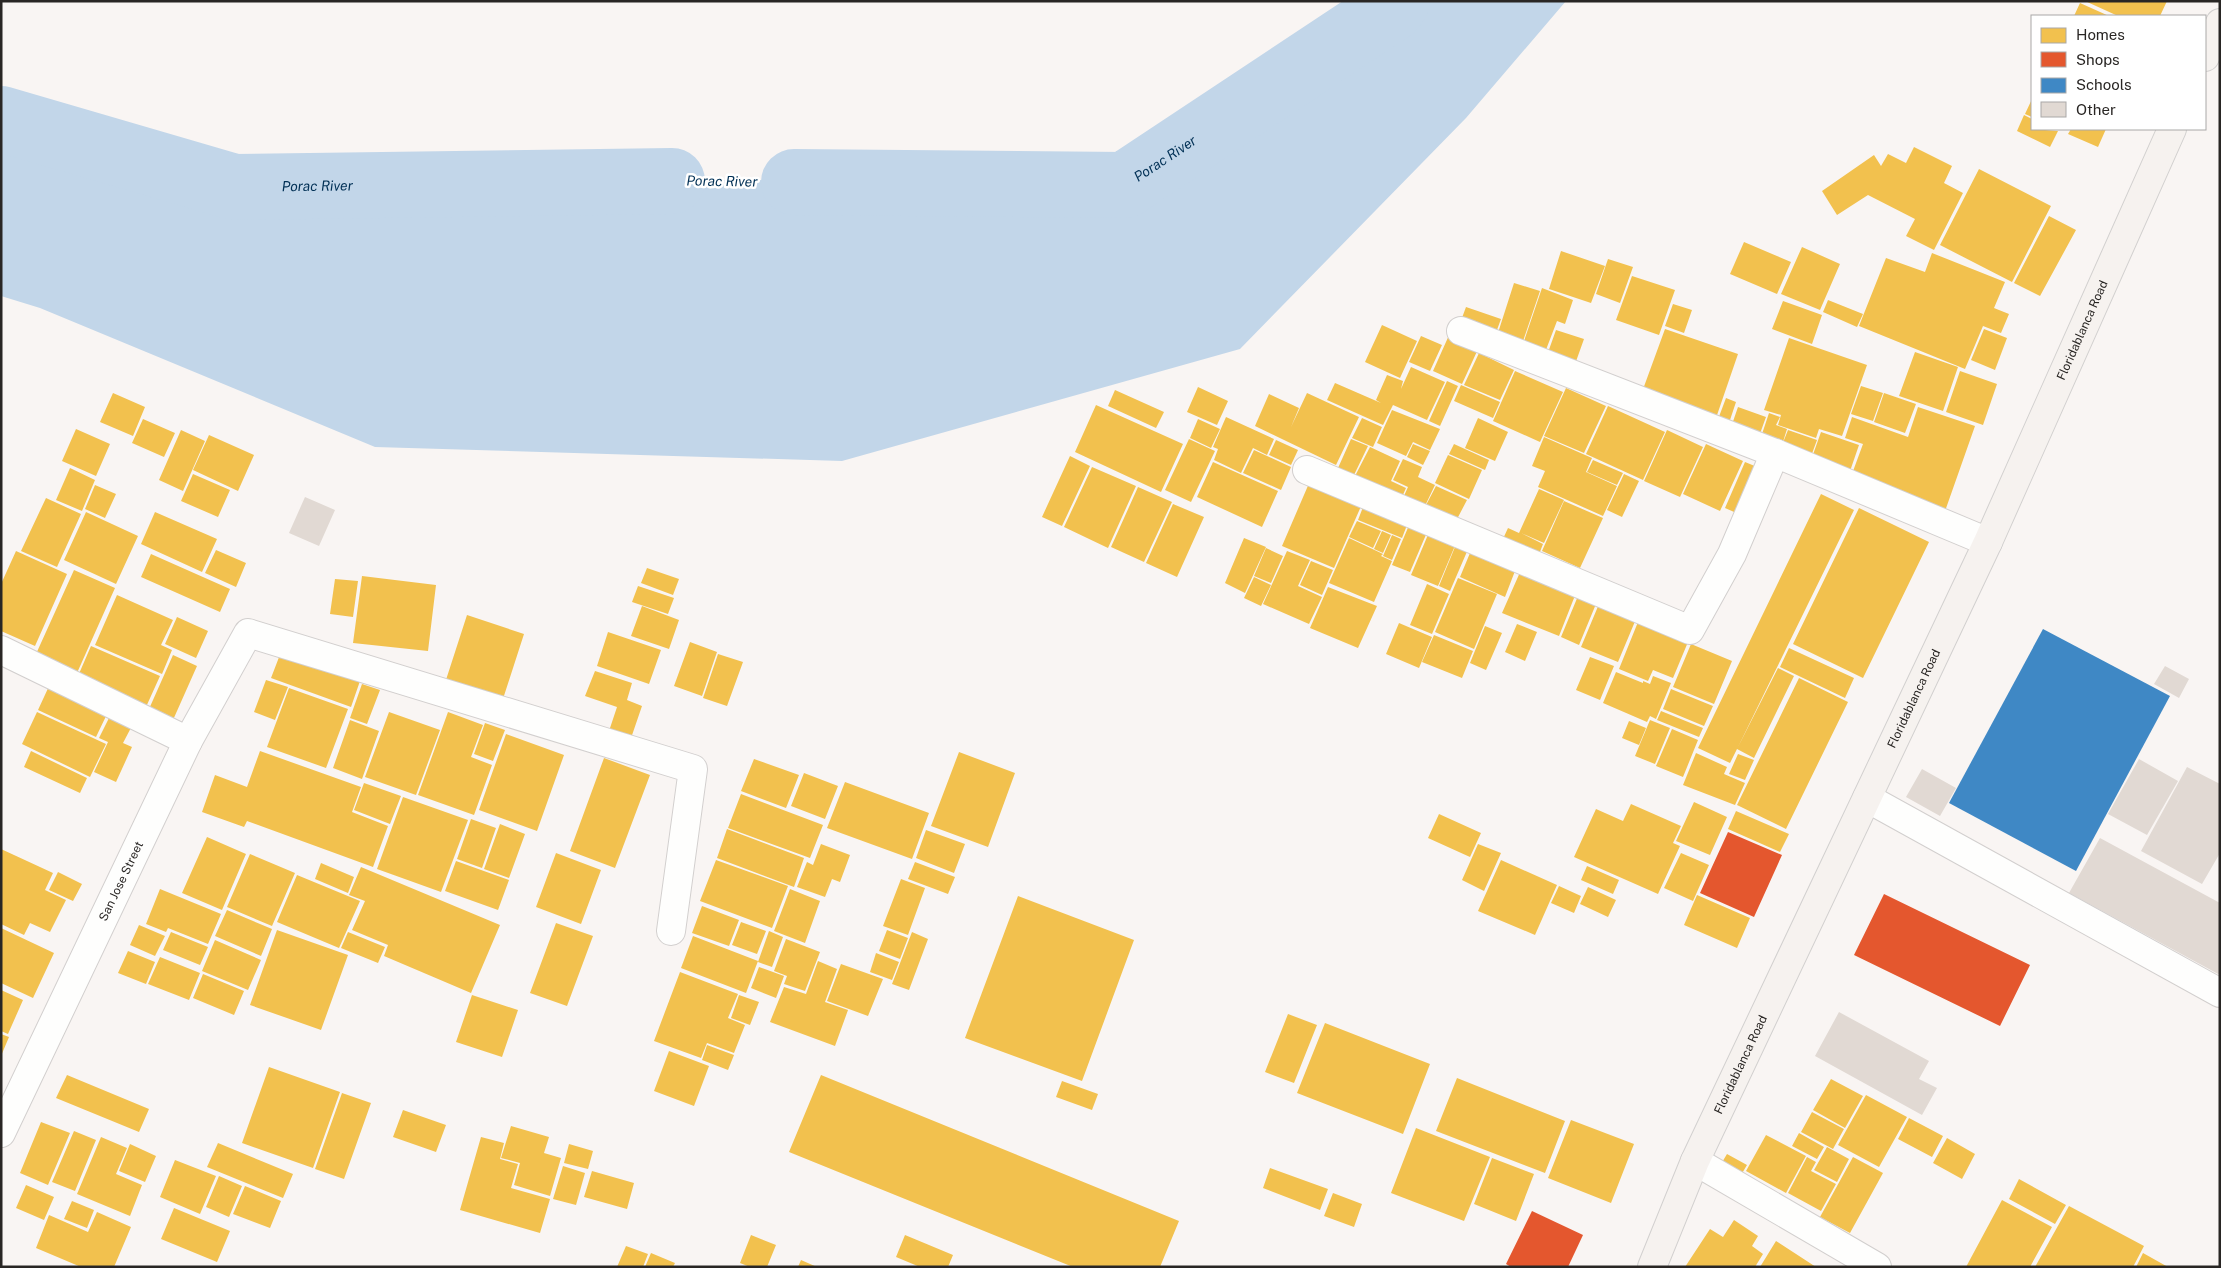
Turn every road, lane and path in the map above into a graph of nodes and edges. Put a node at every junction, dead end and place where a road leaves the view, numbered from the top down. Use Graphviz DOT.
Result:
graph roads {
  1 [pos="2220,23"];
  2 [pos="2206,54"];
  3 [pos="2172,130"];
  4 [pos="1461,331"];
  5 [pos="1775,453"];
  6 [pos="1307,470"];
  7 [pos="1988,542"];
  8 [pos="1,650"];
  9 [pos="188,741"];
  10 [pos="1867,798"];
  11 [pos="671,931"];
  12 [pos="2220,993"];
  13 [pos="1,1134"];
  14 [pos="1695,1161"];
  15 [pos="1652,1267"];
  16 [pos="1877,1267"];
  1 -- 2 [label="main road"];
  3 -- 7 [label="main road, Floridablanca Road"];
  4 -- 5 [label="street"];
  5 -- 6 [label="street"];
  5 -- 7 [label="street"];
  7 -- 10 [label="main road, Floridablanca Road"];
  8 -- 9 [label="street"];
  9 -- 11 [label="street, San Jose Street"];
  9 -- 13 [label="street, San Jose Street"];
  10 -- 12 [label="street"];
  10 -- 14 [label="main road, Floridablanca Road"];
  14 -- 15 [label="main road, Floridablanca Road"];
  14 -- 16 [label="street"];
}
